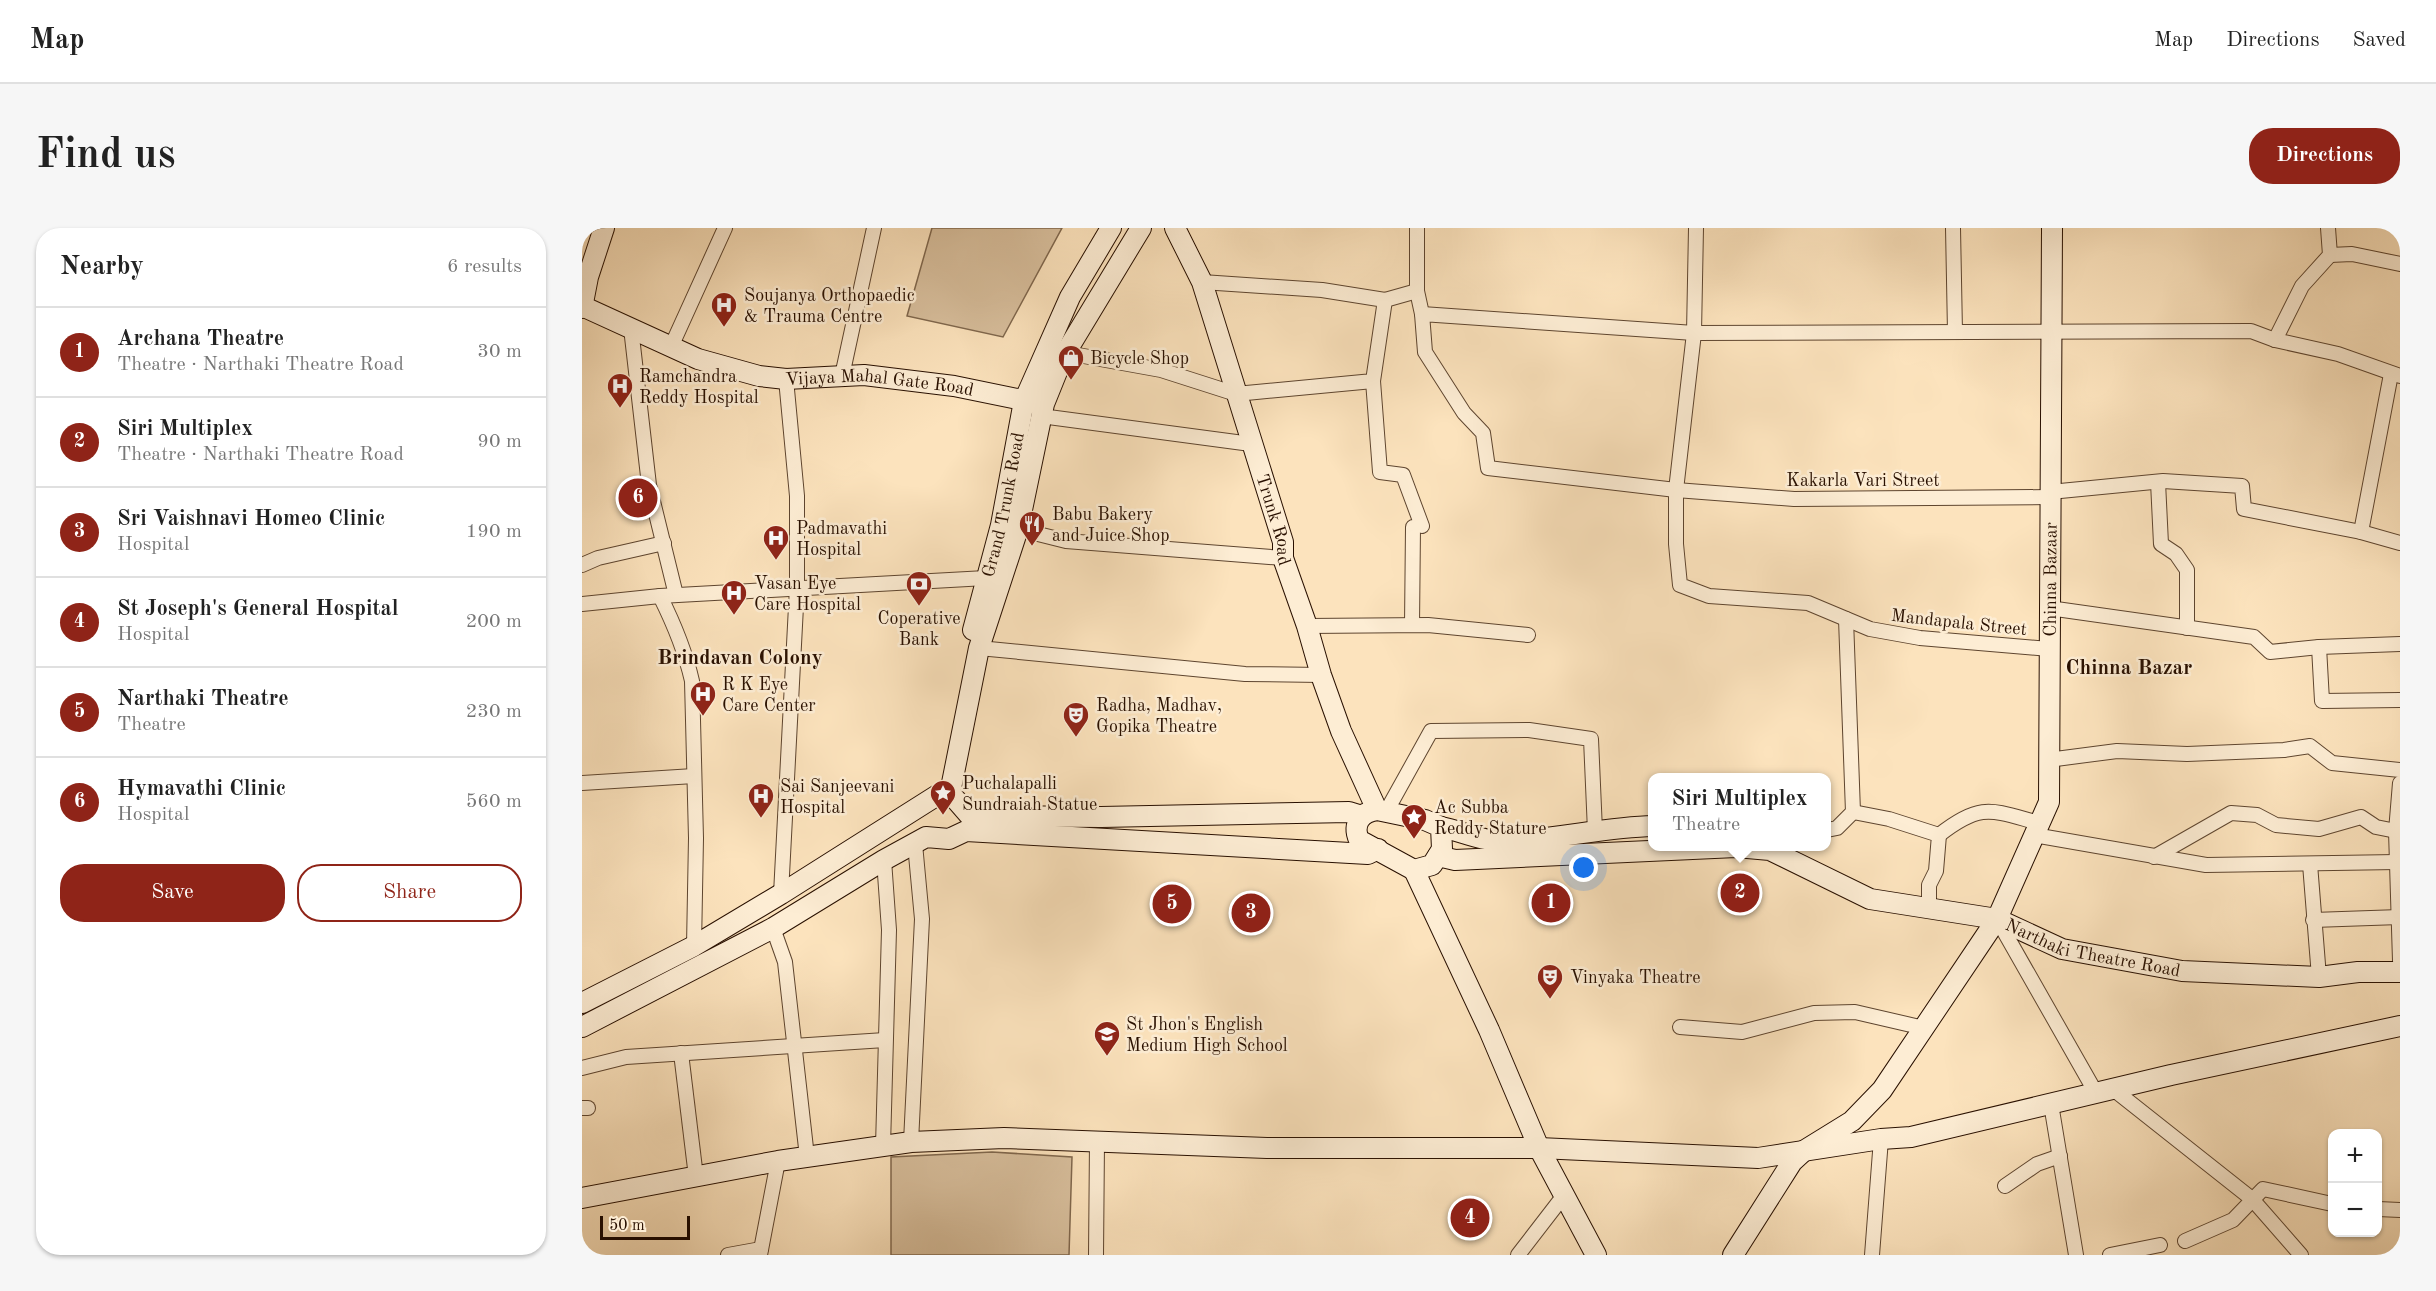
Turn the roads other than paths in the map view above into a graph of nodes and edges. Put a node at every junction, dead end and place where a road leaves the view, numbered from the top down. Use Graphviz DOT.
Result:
graph roads {
  1 [pos="604,228"];
  2 [pos="725,228"];
  3 [pos="874,228"];
  4 [pos="1111,228"];
  5 [pos="1141,228"];
  6 [pos="1175,228"];
  7 [pos="1417,228"];
  8 [pos="1696,228"];
  9 [pos="1953,228"];
  10 [pos="2052,228"];
  11 [pos="2328,228"];
  12 [pos="2330,255"];
  13 [pos="2400,264"];
  14 [pos="1202,282"];
  15 [pos="1417,291"];
  16 [pos="1385,300"];
  17 [pos="582,307"];
  18 [pos="1422,314"];
  19 [pos="631,328"];
  20 [pos="1955,332"];
  21 [pos="2051,332"];
  22 [pos="1694,333"];
  23 [pos="2275,340"];
  24 [pos="671,347"];
  25 [pos="1063,357"];
  26 [pos="2395,375"];
  27 [pos="842,376"];
  28 [pos="786,379"];
  29 [pos="1372,381"];
  30 [pos="1236,394"];
  31 [pos="1024,400"];
  32 [pos="1042,410"];
  33 [pos="1251,444"];
  34 [pos="2158,482"];
  35 [pos="1676,490"];
  36 [pos="2050,495"];
  37 [pos="1018,529"];
  38 [pos="2361,532"];
  39 [pos="664,543"];
  40 [pos="2400,543"];
  41 [pos="1283,558"];
  42 [pos="582,565"];
  43 [pos="986,578"];
  44 [pos="797,588"];
  45 [pos="676,595"];
  46 [pos="660,596"];
  47 [pos="582,603"];
  48 [pos="2049,608"];
  49 [pos="1846,619"];
  50 [pos="1412,625"];
  51 [pos="1307,626"];
  52 [pos="2187,628"];
  53 [pos="1528,635"];
  54 [pos="2400,644"];
  55 [pos="2319,647"];
  56 [pos="979,648"];
  57 [pos="2049,649"];
  58 [pos="1321,675"];
  59 [pos="2400,700"];
  60 [pos="2048,760"];
  61 [pos="2400,770"];
  62 [pos="694,776"];
  63 [pos="582,783"];
  64 [pos="2400,783"];
  65 [pos="937,798"];
  66 [pos="1853,812"];
  67 [pos="1375,813"];
  68 [pos="968,824"];
  69 [pos="1648,826"];
  70 [pos="1441,827"];
  71 [pos="2037,829"];
  72 [pos="1831,830"];
  73 [pos="1595,831"];
  74 [pos="2398,831"];
  75 [pos="1939,836"];
  76 [pos="920,840"];
  77 [pos="1378,849"];
  78 [pos="1650,851"];
  79 [pos="1778,851"];
  80 [pos="1801,854"];
  81 [pos="1438,856"];
  82 [pos="2154,857"];
  83 [pos="884,860"];
  84 [pos="2397,862"];
  85 [pos="2310,864"];
  86 [pos="1414,870"];
  87 [pos="781,894"];
  88 [pos="1929,908"];
  89 [pos="2399,917"];
  90 [pos="1997,919"];
  91 [pos="2313,920"];
  92 [pos="772,928"];
  93 [pos="694,946"];
  94 [pos="2400,961"];
  95 [pos="2400,972"];
  96 [pos="2319,977"];
  97 [pos="582,1003"];
  98 [pos="2400,1026"];
  99 [pos="1680,1027"];
  100 [pos="582,1028"];
  101 [pos="1924,1028"];
  102 [pos="885,1040"];
  103 [pos="795,1045"];
  104 [pos="681,1053"];
  105 [pos="582,1068"];
  106 [pos="2104,1091"];
  107 [pos="2051,1104"];
  108 [pos="1881,1139"];
  109 [pos="911,1142"];
  110 [pos="1097,1142"];
  111 [pos="883,1146"];
  112 [pos="1539,1148"];
  113 [pos="1804,1150"];
  114 [pos="2060,1156"];
  115 [pos="807,1157"];
  116 [pos="778,1161"];
  117 [pos="696,1178"];
  118 [pos="2005,1186"];
  119 [pos="1565,1194"];
  120 [pos="582,1198"];
  121 [pos="2252,1199"];
  122 [pos="2328,1203"];
  123 [pos="2382,1209"];
  124 [pos="2400,1210"];
  125 [pos="2185,1241"];
  126 [pos="2160,1245"];
  127 [pos="761,1252"];
  128 [pos="728,1255"];
  129 [pos="1096,1255"];
  130 [pos="1518,1255"];
  131 [pos="1596,1255"];
  132 [pos="1733,1255"];
  133 [pos="1872,1255"];
  134 [pos="2076,1255"];
  135 [pos="2110,1255"];
  136 [pos="2301,1255"];
  1 -- 17 [label="main road"];
  2 -- 24 [label="street"];
  3 -- 27 [label="street"];
  4 -- 31 [label="main road, Grand Trunk Road"];
  5 -- 25 [label="main road"];
  6 -- 14 [label="main road, Trunk Road"];
  7 -- 15 [label="street"];
  8 -- 22 [label="street"];
  9 -- 20 [label="street"];
  10 -- 21 [label="main road, Chinna Bazaar"];
  11 -- 12 [label="street"];
  12 -- 13 [label="street"];
  12 -- 23 [label="street"];
  14 -- 16 [label="street"];
  14 -- 30 [label="main road, Trunk Road"];
  15 -- 16 [label="street"];
  15 -- 18 [label="street"];
  16 -- 29 [label="street"];
  17 -- 19 [label="main road, Vijaya Mahal Gate Road"];
  18 -- 22 [label="street"];
  18 -- 35 [label="street, Kakarla Vari Street"];
  19 -- 24 [label="main road, Vijaya Mahal Gate Road"];
  19 -- 39 [label="street"];
  20 -- 21 [label="street"];
  20 -- 22 [label="street"];
  21 -- 23 [label="street"];
  21 -- 36 [label="main road, Chinna Bazaar"];
  22 -- 35 [label="street"];
  23 -- 26 [label="street"];
  24 -- 28 [label="main road, Vijaya Mahal Gate Road"];
  25 -- 30 [label="street"];
  25 -- 32 [label="main road"];
  26 -- 38 [label="street"];
  27 -- 28 [label="main road, Vijaya Mahal Gate Road"];
  27 -- 31 [label="main road, Vijaya Mahal Gate Road"];
  28 -- 44 [label="street"];
  29 -- 30 [label="street"];
  29 -- 50 [label="street"];
  30 -- 33 [label="main road, Trunk Road"];
  31 -- 32 [label="main road, Vijaya Mahal Gate Road"];
  31 -- 43 [label="main road, Grand Trunk Road"];
  32 -- 33 [label="street"];
  32 -- 37 [label="main road"];
  33 -- 41 [label="main road, Trunk Road"];
  34 -- 36 [label="street, Kakarla Vari Street"];
  34 -- 38 [label="street, Kakarla Vari Street"];
  34 -- 52 [label="street"];
  35 -- 36 [label="street, Kakarla Vari Street"];
  35 -- 49 [label="street, Mandapala Street"];
  36 -- 48 [label="main road, Chinna Bazaar"];
  37 -- 41 [label="street"];
  37 -- 56 [label="main road"];
  38 -- 40 [label="street"];
  39 -- 42 [label="street"];
  39 -- 45 [label="street"];
  41 -- 51 [label="main road, Trunk Road"];
  43 -- 44 [label="street"];
  43 -- 65 [label="main road, Grand Trunk Road"];
  44 -- 45 [label="street"];
  44 -- 87 [label="street"];
  45 -- 46 [label="street"];
  46 -- 47 [label="street"];
  46 -- 62 [label="street"];
  48 -- 52 [label="street"];
  48 -- 57 [label="main road, Chinna Bazaar"];
  49 -- 57 [label="street, Mandapala Street"];
  49 -- 66 [label="street"];
  50 -- 51 [label="street"];
  50 -- 53 [label="street"];
  51 -- 58 [label="main road, Trunk Road"];
  52 -- 55 [label="street"];
  54 -- 55 [label="street"];
  55 -- 59 [label="street"];
  56 -- 58 [label="street"];
  56 -- 65 [label="main road"];
  57 -- 60 [label="main road, Chinna Bazaar"];
  58 -- 67 [label="main road, Trunk Road"];
  60 -- 61 [label="street"];
  60 -- 71 [label="main road, Chinna Bazaar"];
  62 -- 63 [label="street"];
  62 -- 93 [label="street"];
  64 -- 74 [label="street"];
  65 -- 68 [label="main road"];
  65 -- 76 [label="main road"];
  65 -- 87 [label="main road"];
  66 -- 72 [label="street"];
  66 -- 75 [label="street"];
  67 -- 68 [label="main road"];
  67 -- 70 [label="main road"];
  67 -- 73 [label="street"];
  67 -- 77 [label="main road"];
  68 -- 76 [label="main road"];
  68 -- 77 [label="main road"];
  69 -- 73 [label="main road"];
  70 -- 73 [label="main road"];
  70 -- 81 [label="main road"];
  71 -- 75 [label="street"];
  71 -- 82 [label="street"];
  71 -- 90 [label="main road, Chinna Bazaar"];
  74 -- 82 [label="street"];
  74 -- 84 [label="street"];
  75 -- 88 [label="street"];
  76 -- 83 [label="main road"];
  76 -- 109 [label="street"];
  77 -- 86 [label="main road"];
  78 -- 81 [label="main road, Narthaki Theatre Road"];
  79 -- 80 [label="main road, Narthaki Theatre Road"];
  80 -- 88 [label="main road, Narthaki Theatre Road"];
  81 -- 86 [label="main road"];
  82 -- 85 [label="street"];
  83 -- 92 [label="main road"];
  83 -- 102 [label="street"];
  84 -- 85 [label="street"];
  84 -- 89 [label="street"];
  85 -- 91 [label="street"];
  86 -- 112 [label="main road"];
  87 -- 93 [label="main road"];
  88 -- 90 [label="main road, Narthaki Theatre Road"];
  89 -- 91 [label="street"];
  89 -- 94 [label="street"];
  90 -- 96 [label="main road, Narthaki Theatre Road"];
  90 -- 101 [label="main road, Chinna Bazaar"];
  90 -- 106 [label="street"];
  91 -- 96 [label="street"];
  92 -- 100 [label="main road"];
  92 -- 103 [label="street"];
  93 -- 97 [label="main road"];
  95 -- 96 [label="main road, Narthaki Theatre Road"];
  98 -- 106 [label="main road"];
  99 -- 101 [label="street"];
  101 -- 113 [label="main road, Chinna Bazaar"];
  102 -- 103 [label="street"];
  102 -- 111 [label="street"];
  103 -- 104 [label="street"];
  103 -- 115 [label="street"];
  104 -- 105 [label="street"];
  104 -- 117 [label="street"];
  106 -- 107 [label="main road"];
  106 -- 121 [label="street"];
  107 -- 108 [label="main road"];
  107 -- 114 [label="street"];
  108 -- 113 [label="main road"];
  108 -- 133 [label="street"];
  109 -- 110 [label="main road"];
  109 -- 111 [label="main road"];
  110 -- 112 [label="main road"];
  110 -- 129 [label="street"];
  111 -- 115 [label="main road"];
  112 -- 113 [label="main road"];
  112 -- 119 [label="main road"];
  113 -- 132 [label="main road"];
  114 -- 118 [label="street"];
  114 -- 134 [label="street"];
  115 -- 116 [label="main road"];
  116 -- 117 [label="main road"];
  116 -- 127 [label="street"];
  117 -- 120 [label="main road"];
  119 -- 130 [label="street"];
  119 -- 131 [label="main road"];
  121 -- 122 [label="street"];
  121 -- 125 [label="street"];
  121 -- 136 [label="street"];
  123 -- 124 [label="street"];
  126 -- 135 [label="street"];
  127 -- 128 [label="street"];
}
